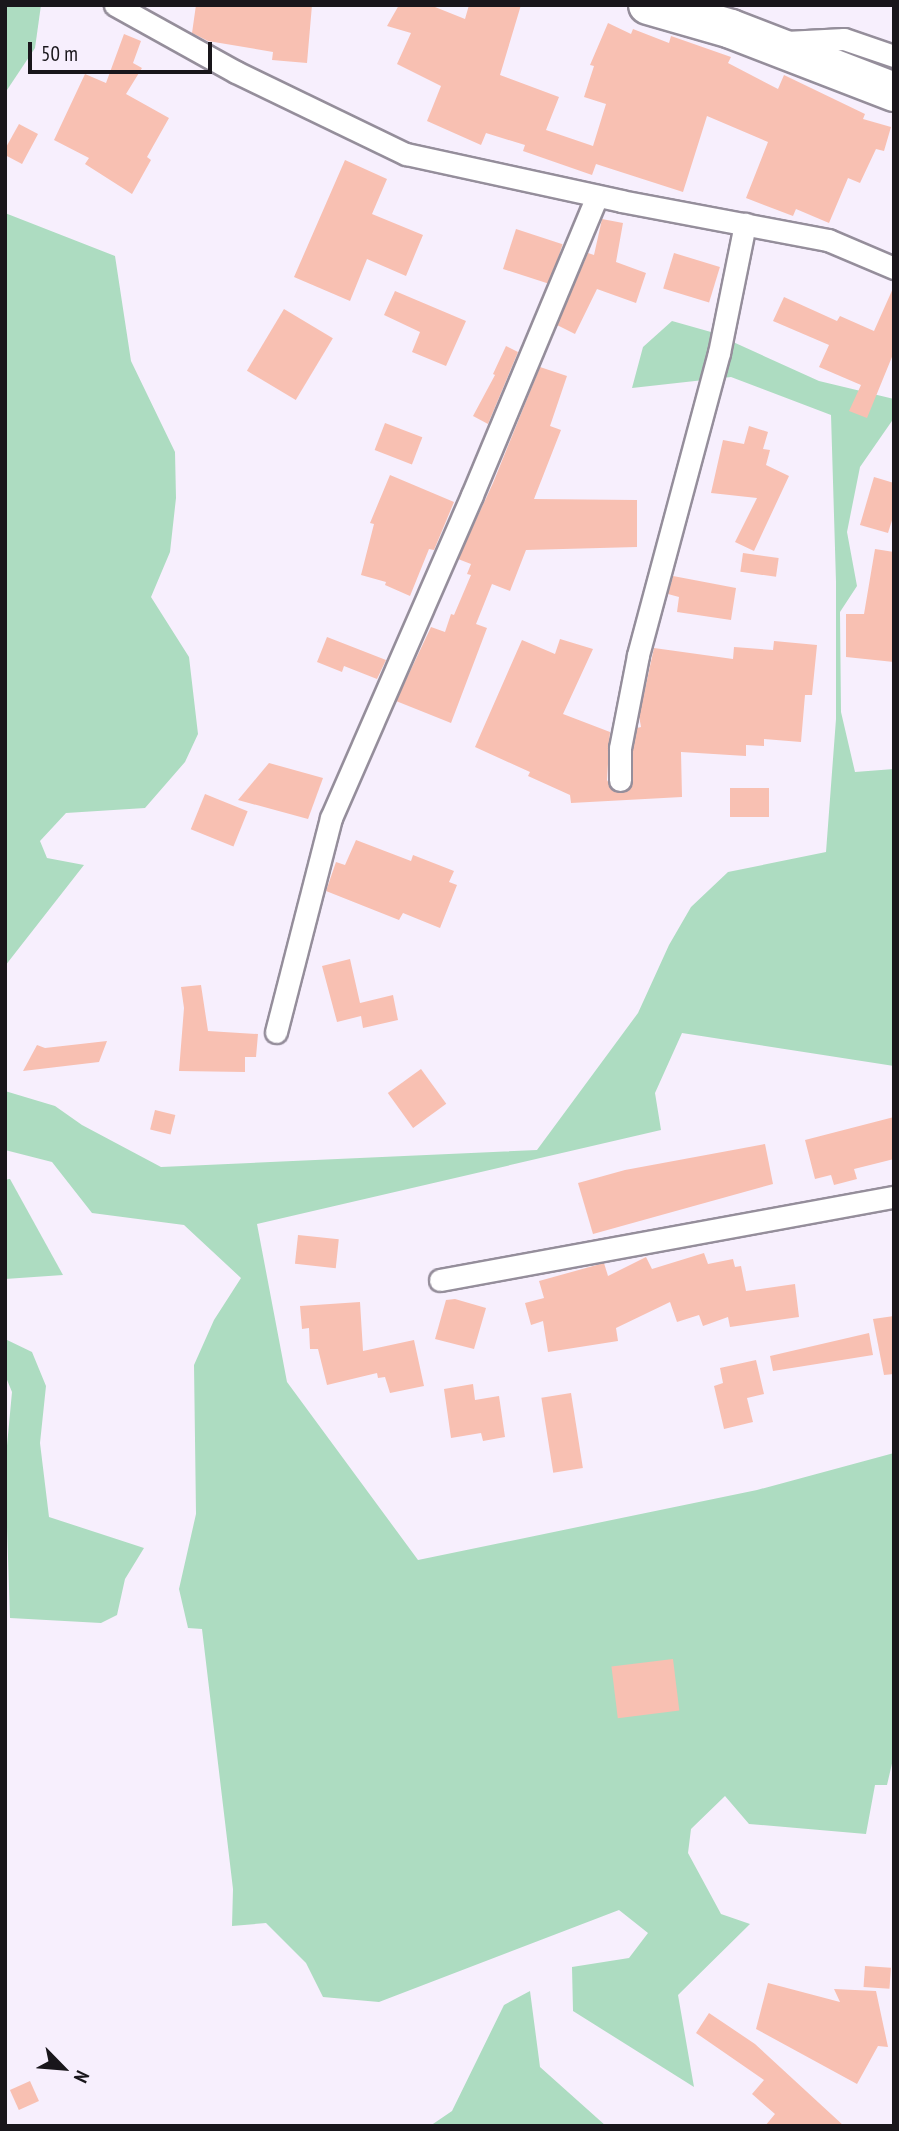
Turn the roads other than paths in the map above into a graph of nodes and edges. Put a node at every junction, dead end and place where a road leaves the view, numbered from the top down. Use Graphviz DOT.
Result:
graph roads {
  1 [pos="115,5"];
  2 [pos="648,5"];
  3 [pos="734,17"];
  4 [pos="767,42"];
  5 [pos="894,56"];
  6 [pos="894,92"];
  7 [pos="597,196"];
  8 [pos="745,224"];
  9 [pos="894,268"];
  10 [pos="620,780"];
  11 [pos="276,1032"];
  12 [pos="894,1197"];
  13 [pos="440,1280"];
  1 -- 7 [label="street"];
  2 -- 3 [label="highway"];
  3 -- 4 [label="highway"];
  4 -- 5 [label="street"];
  4 -- 6 [label="highway"];
  7 -- 8 [label="street"];
  7 -- 11 [label="street"];
  8 -- 9 [label="street"];
  8 -- 10 [label="street"];
  12 -- 13 [label="street"];
}
